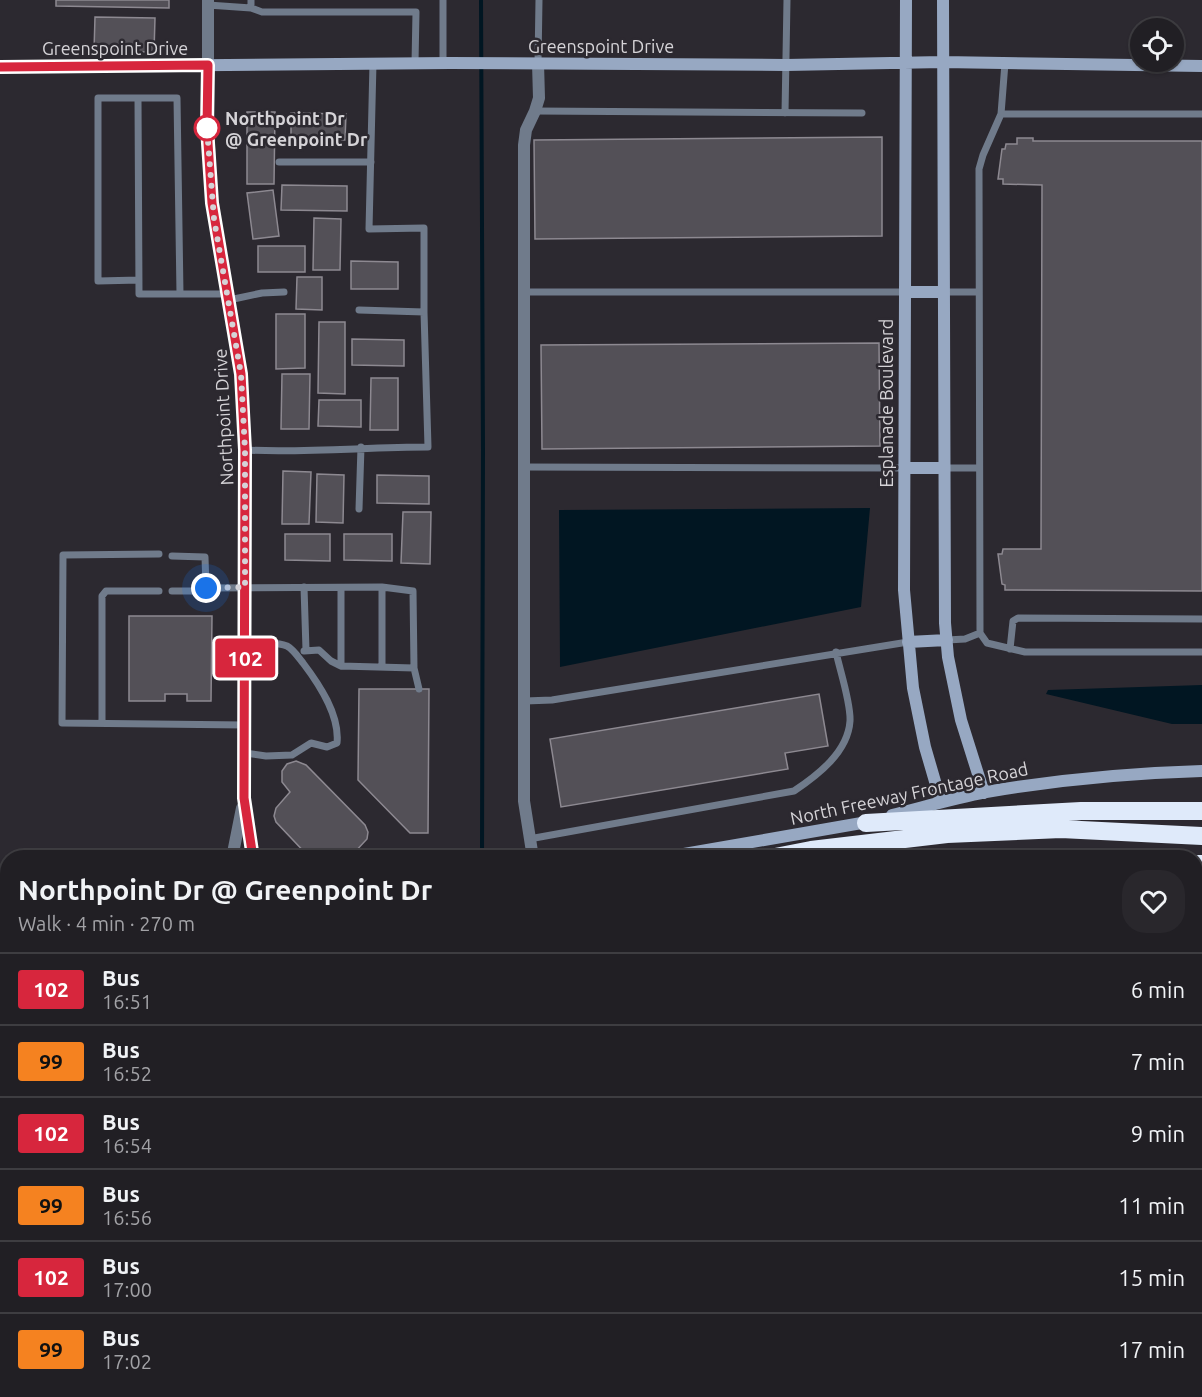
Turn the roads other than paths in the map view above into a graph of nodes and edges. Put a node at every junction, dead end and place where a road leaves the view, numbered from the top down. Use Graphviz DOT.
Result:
graph roads {
  1 [pos="443,0"];
  2 [pos="539,0"];
  3 [pos="787,0"];
  4 [pos="906,0"];
  5 [pos="943,0"];
  6 [pos="208,2"];
  7 [pos="251,4"];
  8 [pos="943,62"];
  9 [pos="373,63"];
  10 [pos="415,63"];
  11 [pos="447,63"];
  12 [pos="538,63"];
  13 [pos="907,63"];
  14 [pos="1005,63"];
  15 [pos="208,65"];
  16 [pos="786,65"];
  17 [pos="1202,66"];
  18 [pos="0,67"];
  19 [pos="138,98"];
  20 [pos="535,111"];
  21 [pos="785,113"];
  22 [pos="862,113"];
  23 [pos="1001,114"];
  24 [pos="1202,114"];
  25 [pos="279,162"];
  26 [pos="372,162"];
  27 [pos="139,280"];
  28 [pos="284,292"];
  29 [pos="524,292"];
  30 [pos="905,292"];
  31 [pos="943,292"];
  32 [pos="979,292"];
  33 [pos="180,294"];
  34 [pos="229,297"];
  35 [pos="359,310"];
  36 [pos="423,312"];
  37 [pos="361,447"];
  38 [pos="245,450"];
  39 [pos="524,468"];
  40 [pos="904,468"];
  41 [pos="943,468"];
  42 [pos="979,468"];
  43 [pos="359,509"];
  44 [pos="159,555"];
  45 [pos="172,556"];
  46 [pos="245,587"];
  47 [pos="304,587"];
  48 [pos="382,587"];
  49 [pos="206,588"];
  50 [pos="341,588"];
  51 [pos="159,591"];
  52 [pos="172,591"];
  53 [pos="1202,619"];
  54 [pos="980,633"];
  55 [pos="947,640"];
  56 [pos="908,642"];
  57 [pos="245,645"];
  58 [pos="1010,649"];
  59 [pos="306,650"];
  60 [pos="836,652"];
  61 [pos="1202,652"];
  62 [pos="297,656"];
  63 [pos="341,666"];
  64 [pos="382,667"];
  65 [pos="414,668"];
  66 [pos="419,689"];
  67 [pos="525,701"];
  68 [pos="102,723"];
  69 [pos="245,725"];
  70 [pos="244,753"];
  71 [pos="1202,771"];
  72 [pos="984,793"];
  73 [pos="244,798"];
  74 [pos="941,802"];
  75 [pos="1202,811"];
  76 [pos="866,822"];
  77 [pos="1202,836"];
  78 [pos="530,839"];
  79 [pos="234,850"];
  80 [pos="252,850"];
  81 [pos="532,850"];
  82 [pos="707,850"];
  83 [pos="811,850"];
  1 -- 11 [label="lane"];
  2 -- 12 [label="lane"];
  3 -- 16 [label="lane"];
  4 -- 13 [label="street, Esplanade Boulevard"];
  5 -- 8 [label="street"];
  6 -- 7 [label="lane"];
  6 -- 15 [label="street, Northpoint Drive"];
  7 -- 10 [label="lane"];
  8 -- 13 [label="street, Greenspoint Drive"];
  8 -- 14 [label="street, Greenspoint Drive"];
  8 -- 31 [label="street"];
  9 -- 10 [label="street, Greenspoint Drive"];
  9 -- 15 [label="street, Greenspoint Drive"];
  9 -- 26 [label="lane"];
  10 -- 11 [label="street, Greenspoint Drive"];
  11 -- 12 [label="street, Greenspoint Drive"];
  12 -- 16 [label="street, Greenspoint Drive"];
  12 -- 20 [label="street"];
  13 -- 16 [label="street, Greenspoint Drive"];
  13 -- 30 [label="street, Esplanade Boulevard"];
  14 -- 17 [label="street, Greenspoint Drive"];
  14 -- 23 [label="lane"];
  15 -- 18 [label="street, Greenspoint Drive"];
  15 -- 34 [label="street, Northpoint Drive"];
  16 -- 21 [label="lane"];
  19 -- 27 [label="lane"];
  19 -- 27 [label="lane"];
  19 -- 33 [label="lane"];
  20 -- 21 [label="lane"];
  20 -- 29 [label="street"];
  21 -- 22 [label="lane"];
  23 -- 24 [label="lane"];
  23 -- 32 [label="lane"];
  25 -- 26 [label="lane"];
  26 -- 36 [label="lane"];
  27 -- 33 [label="lane"];
  28 -- 34 [label="lane"];
  29 -- 30 [label="lane"];
  29 -- 39 [label="street"];
  30 -- 31 [label="street"];
  30 -- 40 [label="street, Esplanade Boulevard"];
  31 -- 32 [label="lane"];
  31 -- 41 [label="street"];
  32 -- 42 [label="lane"];
  33 -- 34 [label="lane"];
  34 -- 38 [label="street, Northpoint Drive"];
  35 -- 36 [label="lane"];
  36 -- 37 [label="lane"];
  37 -- 38 [label="lane"];
  37 -- 43 [label="lane"];
  38 -- 46 [label="street, Northpoint Drive"];
  39 -- 40 [label="lane"];
  39 -- 67 [label="street"];
  40 -- 41 [label="street"];
  40 -- 56 [label="street, Esplanade Boulevard"];
  41 -- 42 [label="lane"];
  41 -- 55 [label="street"];
  42 -- 54 [label="lane"];
  44 -- 68 [label="lane"];
  45 -- 49 [label="lane"];
  46 -- 47 [label="lane"];
  46 -- 49 [label="lane"];
  46 -- 57 [label="street, Northpoint Drive"];
  47 -- 50 [label="lane"];
  47 -- 59 [label="lane"];
  48 -- 50 [label="lane"];
  48 -- 64 [label="lane"];
  48 -- 65 [label="lane"];
  49 -- 52 [label="lane"];
  50 -- 63 [label="lane"];
  51 -- 68 [label="lane"];
  53 -- 58 [label="lane"];
  54 -- 55 [label="lane"];
  54 -- 58 [label="lane"];
  55 -- 56 [label="street"];
  55 -- 72 [label="street"];
  56 -- 60 [label="lane"];
  56 -- 74 [label="street, Esplanade Boulevard"];
  57 -- 62 [label="lane"];
  57 -- 69 [label="street, Northpoint Drive"];
  58 -- 61 [label="lane"];
  59 -- 62 [label="lane"];
  59 -- 63 [label="lane"];
  60 -- 67 [label="lane"];
  60 -- 78 [label="lane"];
  62 -- 70 [label="lane"];
  63 -- 64 [label="lane"];
  64 -- 65 [label="lane"];
  65 -- 66 [label="lane"];
  67 -- 78 [label="street"];
  68 -- 69 [label="lane"];
  69 -- 70 [label="street, Northpoint Drive"];
  70 -- 73 [label="street, Northpoint Drive"];
  71 -- 72 [label="street, North Freeway Frontage Road"];
  72 -- 74 [label="street, North Freeway Frontage Road"];
  73 -- 79 [label="street, Northpoint Drive"];
  73 -- 80 [label="street, Northpoint Drive"];
  74 -- 76 [label="street, North Freeway Frontage Road"];
  75 -- 76 [label="highway"];
  76 -- 82 [label="street, North Freeway Frontage Road"];
  77 -- 83 [label="highway"];
  78 -- 81 [label="street"];
}
